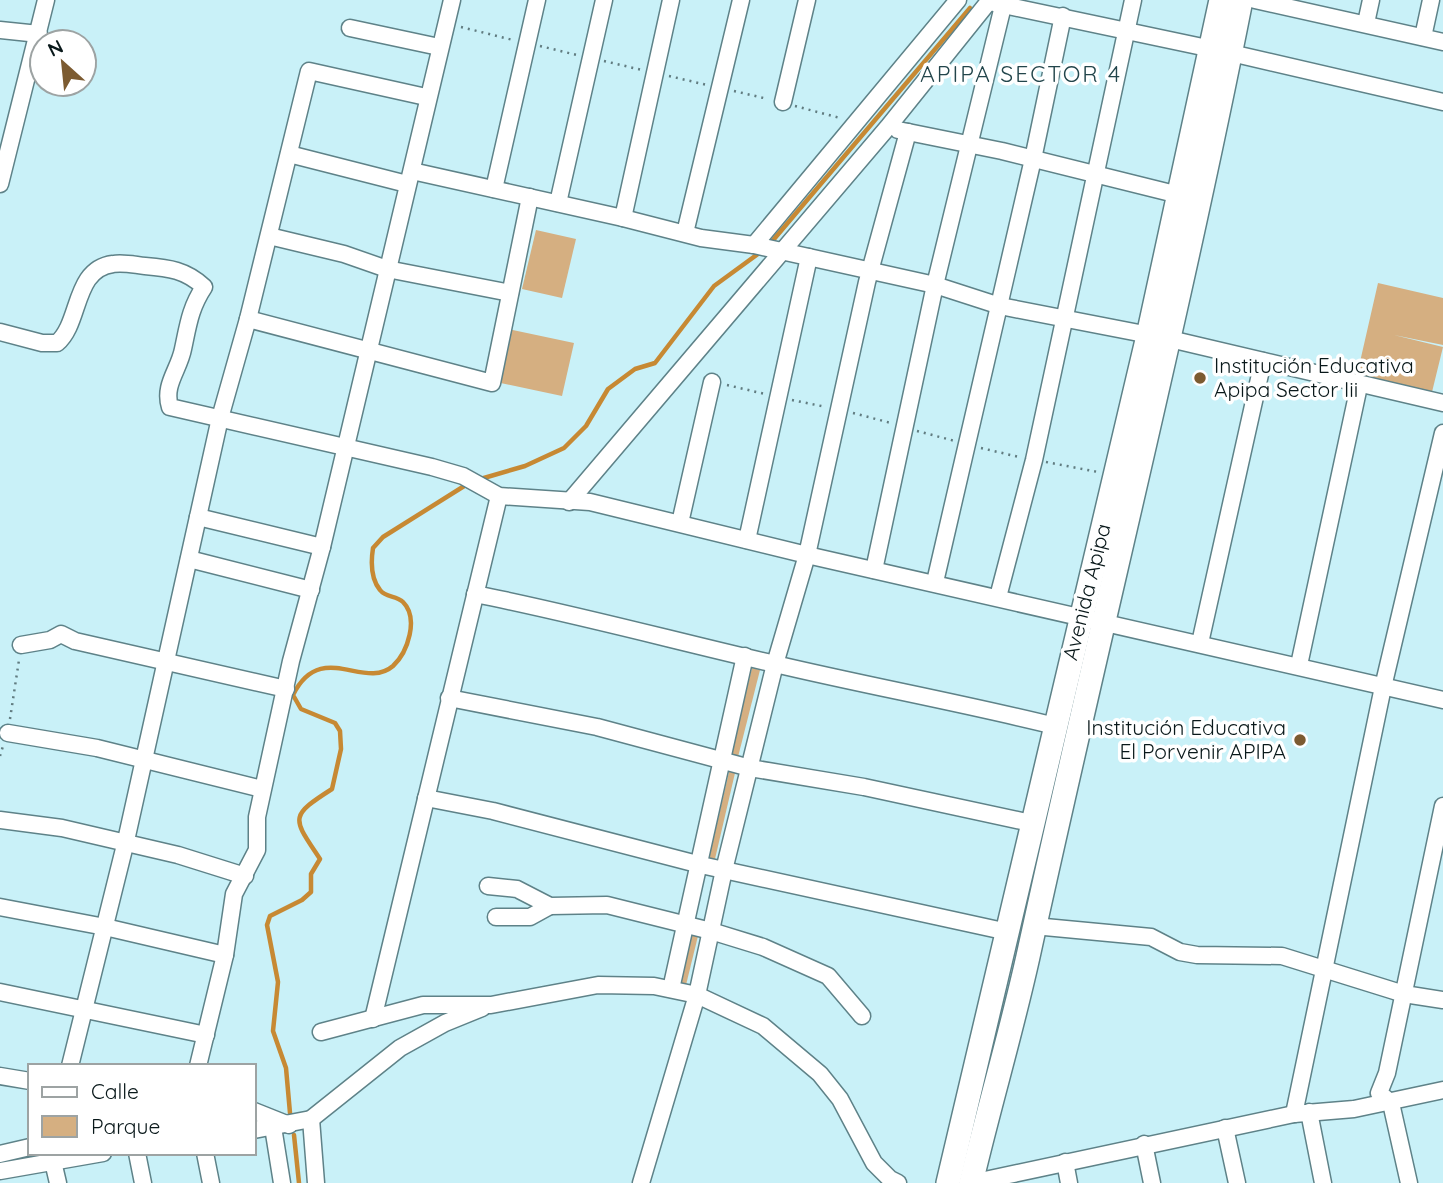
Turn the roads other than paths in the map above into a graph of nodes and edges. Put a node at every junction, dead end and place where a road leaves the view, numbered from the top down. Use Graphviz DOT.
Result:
graph roads {
  1 [pos="46,0"];
  2 [pos="452,0"];
  3 [pos="537,0"];
  4 [pos="604,0"];
  5 [pos="671,0"];
  6 [pos="741,0"];
  7 [pos="807,0"];
  8 [pos="958,0"];
  9 [pos="1133,0"];
  10 [pos="1222,0"];
  11 [pos="1241,0"];
  12 [pos="1255,0"];
  13 [pos="1371,0"];
  14 [pos="1431,0"];
  15 [pos="991,2"];
  16 [pos="1311,6"];
  17 [pos="1063,16"];
  18 [pos="1366,23"];
  19 [pos="40,28"];
  20 [pos="350,28"];
  21 [pos="0,30"];
  22 [pos="28,33"];
  23 [pos="1126,33"];
  24 [pos="1423,37"];
  25 [pos="1443,42"];
  26 [pos="439,47"];
  27 [pos="1221,51"];
  28 [pos="28,76"];
  29 [pos="426,97"];
  30 [pos="783,102"];
  31 [pos="1443,102"];
  32 [pos="888,127"];
  33 [pos="908,132"];
  34 [pos="969,145"];
  35 [pos="289,154"];
  36 [pos="1033,159"];
  37 [pos="1097,175"];
  38 [pos="410,178"];
  39 [pos="0,184"];
  40 [pos="494,189"];
  41 [pos="1179,195"];
  42 [pos="530,197"];
  43 [pos="558,203"];
  44 [pos="623,218"];
  45 [pos="685,233"];
  46 [pos="269,236"];
  47 [pos="754,244"];
  48 [pos="784,252"];
  49 [pos="809,257"];
  50 [pos="387,269"];
  51 [pos="872,271"];
  52 [pos="935,285"];
  53 [pos="510,293"];
  54 [pos="1000,306"];
  55 [pos="248,319"];
  56 [pos="1063,320"];
  57 [pos="0,332"];
  58 [pos="1159,337"];
  59 [pos="367,351"];
  60 [pos="1263,361"];
  61 [pos="712,382"];
  62 [pos="1359,386"];
  63 [pos="1443,403"];
  64 [pos="220,418"];
  65 [pos="1443,433"];
  66 [pos="343,447"];
  67 [pos="499,496"];
  68 [pos="569,502"];
  69 [pos="198,517"];
  70 [pos="680,523"];
  71 [pos="747,540"];
  72 [pos="322,547"];
  73 [pos="807,555"];
  74 [pos="190,559"];
  75 [pos="874,570"];
  76 [pos="935,582"];
  77 [pos="311,590"];
  78 [pos="475,594"];
  79 [pos="998,597"];
  80 [pos="1081,616"];
  81 [pos="1105,621"];
  82 [pos="1200,643"];
  83 [pos="21,645"];
  84 [pos="745,656"];
  85 [pos="166,661"];
  86 [pos="775,664"];
  87 [pos="1299,665"];
  88 [pos="1383,687"];
  89 [pos="286,689"];
  90 [pos="449,698"];
  91 [pos="1443,700"];
  92 [pos="1055,726"];
  93 [pos="8,733"];
  94 [pos="143,761"];
  95 [pos="721,761"];
  96 [pos="750,768"];
  97 [pos="262,789"];
  98 [pos="426,798"];
  99 [pos="1443,806"];
  100 [pos="0,820"];
  101 [pos="1031,823"];
  102 [pos="124,845"];
  103 [pos="701,865"];
  104 [pos="724,870"];
  105 [pos="245,876"];
  106 [pos="488,886"];
  107 [pos="550,906"];
  108 [pos="0,907"];
  109 [pos="496,917"];
  110 [pos="686,925"];
  111 [pos="1034,926"];
  112 [pos="106,927"];
  113 [pos="711,931"];
  114 [pos="1008,932"];
  115 [pos="225,955"];
  116 [pos="1322,971"];
  117 [pos="671,989"];
  118 [pos="0,992"];
  119 [pos="1404,994"];
  120 [pos="697,995"];
  121 [pos="1443,1000"];
  122 [pos="491,1005"];
  123 [pos="84,1007"];
  124 [pos="862,1016"];
  125 [pos="373,1019"];
  126 [pos="321,1032"];
  127 [pos="206,1035"];
  128 [pos="70,1064"];
  129 [pos="199,1064"];
  130 [pos="0,1076"];
  131 [pos="28,1081"];
  132 [pos="1443,1090"];
  133 [pos="1391,1103"];
  134 [pos="256,1111"];
  135 [pos="1301,1113"];
  136 [pos="311,1119"];
  137 [pos="281,1126"];
  138 [pos="1225,1128"];
  139 [pos="256,1130"];
  140 [pos="1144,1144"];
  141 [pos="28,1147"];
  142 [pos="0,1154"];
  143 [pos="137,1155"];
  144 [pos="205,1155"];
  145 [pos="52,1156"];
  146 [pos="1065,1162"];
  147 [pos="0,1171"];
  148 [pos="58,1183"];
  149 [pos="143,1183"];
  150 [pos="211,1183"];
  151 [pos="282,1183"];
  152 [pos="316,1183"];
  153 [pos="641,1183"];
  154 [pos="898,1183"];
  155 [pos="948,1183"];
  156 [pos="971,1183"];
  157 [pos="1069,1183"];
  158 [pos="1152,1183"];
  159 [pos="1237,1183"];
  160 [pos="1323,1183"];
  161 [pos="1409,1183"];
  1 -- 19 [label="street"];
  2 -- 26 [label="street"];
  3 -- 40 [label="street"];
  4 -- 43 [label="street"];
  5 -- 44 [label="street"];
  6 -- 45 [label="street"];
  7 -- 30 [label="street"];
  8 -- 47 [label="street"];
  9 -- 23 [label="street"];
  10 -- 27 [label="street, Avenida Apipa"];
  11 -- 27 [label="street, Avenida Apipa"];
  12 -- 16 [label="street"];
  13 -- 18 [label="street"];
  14 -- 24 [label="street"];
  15 -- 17 [label="street"];
  15 -- 32 [label="street"];
  15 -- 34 [label="street"];
  16 -- 18 [label="street"];
  17 -- 23 [label="street"];
  17 -- 36 [label="street"];
  18 -- 24 [label="street"];
  20 -- 26 [label="street"];
  21 -- 22 [label="street"];
  23 -- 27 [label="street"];
  23 -- 37 [label="street"];
  24 -- 25 [label="street"];
  26 -- 29 [label="street"];
  27 -- 31 [label="street"];
  27 -- 41 [label="street, Avenida Apipa"];
  27 -- 58 [label="street, Avenida Apipa"];
  28 -- 39 [label="street"];
  29 -- 35 [label="street"];
  29 -- 38 [label="street"];
  32 -- 33 [label="street"];
  32 -- 48 [label="street"];
  33 -- 34 [label="street"];
  33 -- 51 [label="street"];
  34 -- 36 [label="street"];
  34 -- 52 [label="street"];
  35 -- 38 [label="street"];
  35 -- 46 [label="street"];
  36 -- 37 [label="street"];
  36 -- 54 [label="street"];
  37 -- 41 [label="street"];
  37 -- 56 [label="street"];
  38 -- 40 [label="street"];
  38 -- 50 [label="street"];
  40 -- 42 [label="street"];
  41 -- 58 [label="street, Avenida Apipa"];
  42 -- 43 [label="street"];
  42 -- 53 [label="street"];
  43 -- 44 [label="street"];
  44 -- 45 [label="street"];
  45 -- 47 [label="street"];
  46 -- 50 [label="street"];
  46 -- 55 [label="street"];
  47 -- 48 [label="street"];
  48 -- 49 [label="street"];
  48 -- 68 [label="street"];
  49 -- 51 [label="street"];
  49 -- 71 [label="street"];
  50 -- 53 [label="street"];
  50 -- 59 [label="street"];
  51 -- 52 [label="street"];
  51 -- 73 [label="street"];
  52 -- 54 [label="street"];
  52 -- 75 [label="street"];
  53 -- 59 [label="street"];
  54 -- 56 [label="street"];
  54 -- 76 [label="street"];
  55 -- 59 [label="street"];
  55 -- 64 [label="street"];
  56 -- 58 [label="street"];
  56 -- 79 [label="street"];
  57 -- 64 [label="street"];
  58 -- 60 [label="street"];
  58 -- 80 [label="street, Avenida Apipa"];
  58 -- 81 [label="street, Avenida Apipa"];
  59 -- 66 [label="street"];
  60 -- 62 [label="street"];
  60 -- 82 [label="street"];
  61 -- 70 [label="street"];
  62 -- 63 [label="street"];
  62 -- 87 [label="street"];
  64 -- 66 [label="street"];
  64 -- 69 [label="street"];
  65 -- 88 [label="street"];
  66 -- 67 [label="street"];
  66 -- 72 [label="street"];
  67 -- 68 [label="street"];
  67 -- 78 [label="street"];
  68 -- 70 [label="street"];
  69 -- 72 [label="street"];
  69 -- 74 [label="street"];
  70 -- 71 [label="street"];
  71 -- 73 [label="street"];
  72 -- 77 [label="street"];
  73 -- 75 [label="street"];
  73 -- 86 [label="street"];
  74 -- 77 [label="street"];
  74 -- 85 [label="street"];
  75 -- 76 [label="street"];
  76 -- 79 [label="street"];
  77 -- 89 [label="street"];
  78 -- 84 [label="street"];
  78 -- 90 [label="street"];
  79 -- 80 [label="street"];
  80 -- 81 [label="street"];
  80 -- 92 [label="street, Avenida Apipa"];
  81 -- 82 [label="street"];
  81 -- 111 [label="street, Avenida Apipa"];
  82 -- 87 [label="street"];
  83 -- 85 [label="street"];
  84 -- 86 [label="street"];
  84 -- 95 [label="street"];
  85 -- 89 [label="street"];
  85 -- 94 [label="street"];
  86 -- 92 [label="street"];
  86 -- 96 [label="street"];
  87 -- 88 [label="street"];
  88 -- 91 [label="street"];
  88 -- 116 [label="street"];
  89 -- 97 [label="street"];
  90 -- 95 [label="street"];
  90 -- 98 [label="street"];
  92 -- 101 [label="street, Avenida Apipa"];
  93 -- 94 [label="street"];
  94 -- 97 [label="street"];
  94 -- 102 [label="street"];
  95 -- 96 [label="street"];
  95 -- 103 [label="street"];
  96 -- 101 [label="street"];
  96 -- 104 [label="street"];
  97 -- 105 [label="street"];
  98 -- 103 [label="street"];
  98 -- 125 [label="street"];
  99 -- 119 [label="street"];
  100 -- 102 [label="street"];
  101 -- 114 [label="street, Avenida Apipa"];
  102 -- 105 [label="street"];
  102 -- 112 [label="street"];
  103 -- 104 [label="street"];
  103 -- 110 [label="street"];
  104 -- 113 [label="street"];
  104 -- 114 [label="street"];
  105 -- 115 [label="street"];
  106 -- 107 [label="street"];
  107 -- 109 [label="street"];
  107 -- 110 [label="street"];
  108 -- 112 [label="street"];
  110 -- 113 [label="street"];
  110 -- 117 [label="street"];
  111 -- 116 [label="street"];
  111 -- 156 [label="street, Avenida Apipa"];
  112 -- 115 [label="street"];
  112 -- 123 [label="street"];
  113 -- 120 [label="street"];
  113 -- 124 [label="street"];
  114 -- 155 [label="street, Avenida Apipa"];
  115 -- 127 [label="street"];
  116 -- 119 [label="street"];
  116 -- 135 [label="street"];
  117 -- 120 [label="street"];
  117 -- 122 [label="street"];
  118 -- 123 [label="street"];
  119 -- 121 [label="street"];
  119 -- 133 [label="street"];
  120 -- 153 [label="street"];
  120 -- 154 [label="street"];
  122 -- 125 [label="street"];
  122 -- 136 [label="street"];
  123 -- 127 [label="street"];
  123 -- 128 [label="street"];
  125 -- 126 [label="street"];
  127 -- 129 [label="street"];
  130 -- 131 [label="street"];
  132 -- 133 [label="street"];
  133 -- 135 [label="street"];
  133 -- 161 [label="street"];
  134 -- 137 [label="street"];
  135 -- 138 [label="street"];
  135 -- 160 [label="street"];
  136 -- 137 [label="street"];
  136 -- 152 [label="street"];
  137 -- 139 [label="street"];
  137 -- 151 [label="street"];
  138 -- 140 [label="street"];
  138 -- 159 [label="street"];
  140 -- 146 [label="street"];
  140 -- 158 [label="street"];
  141 -- 142 [label="street"];
  143 -- 149 [label="street"];
  144 -- 150 [label="street"];
  145 -- 147 [label="street"];
  145 -- 148 [label="street"];
  146 -- 156 [label="street"];
  146 -- 157 [label="street"];
}
